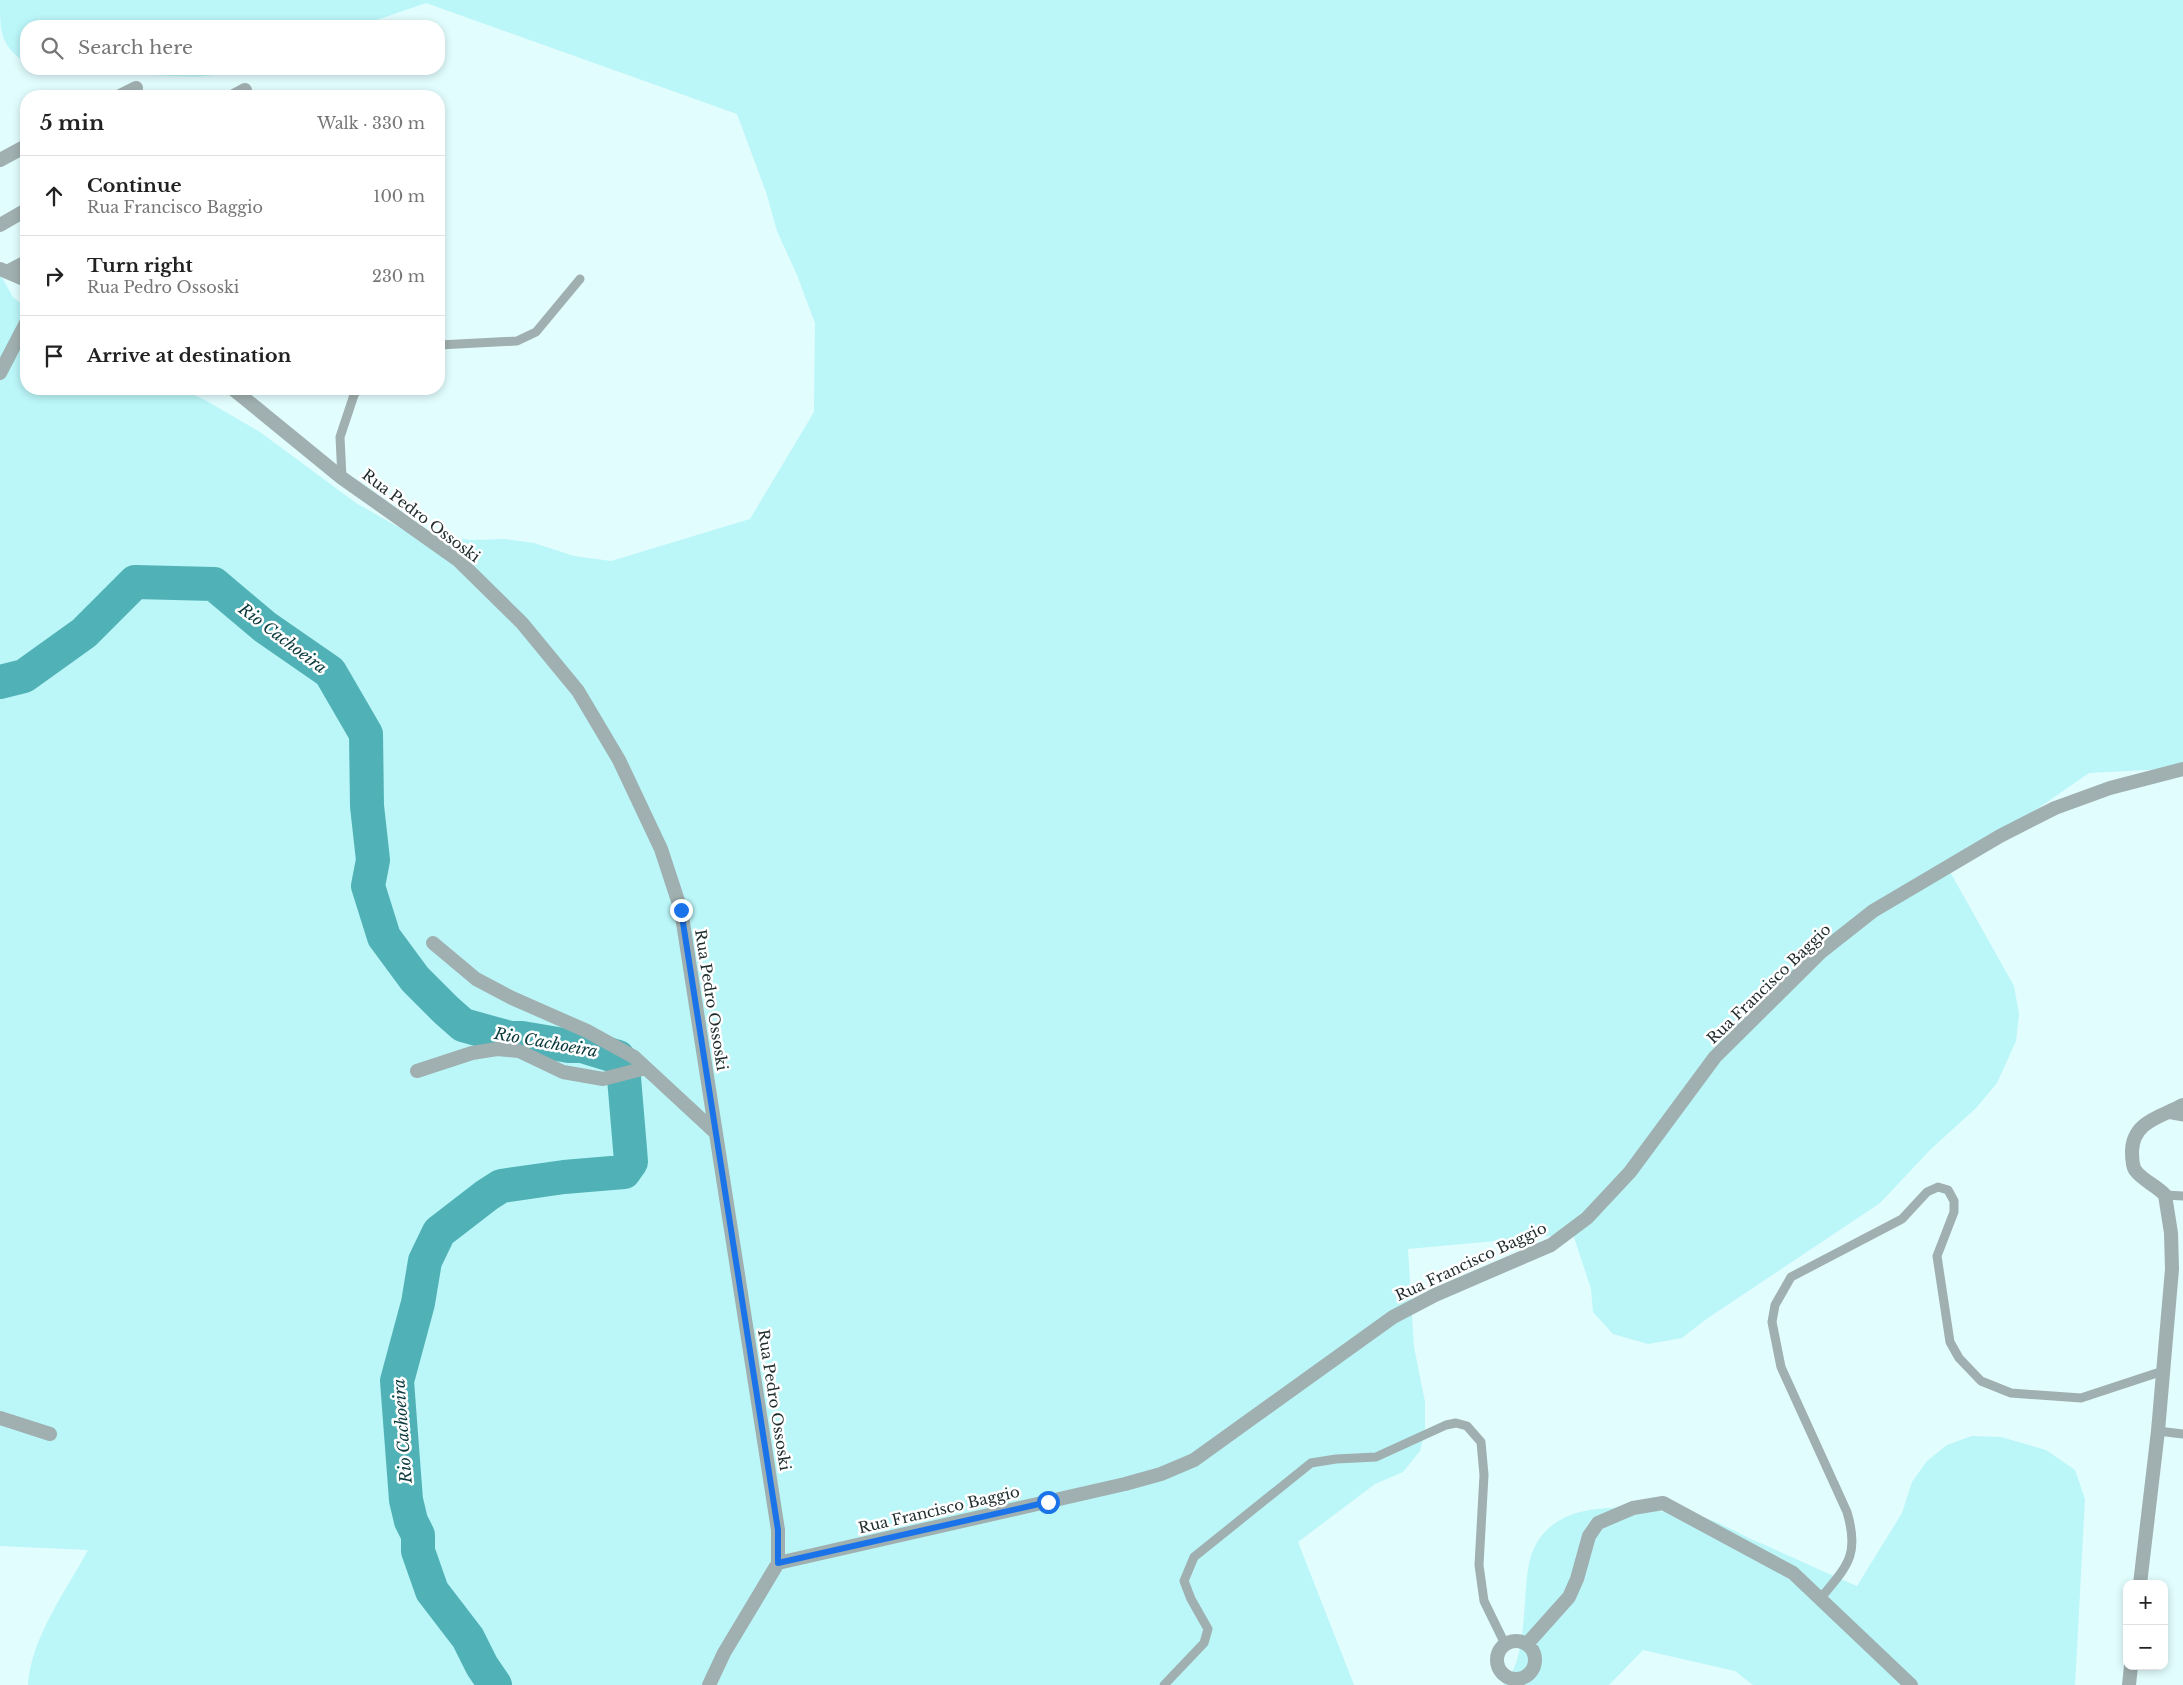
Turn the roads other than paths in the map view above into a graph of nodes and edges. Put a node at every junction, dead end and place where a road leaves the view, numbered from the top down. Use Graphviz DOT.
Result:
graph roads {
  1 [pos="136,88"];
  2 [pos="132,90"];
  3 [pos="20,149"];
  4 [pos="0,160"];
  5 [pos="20,213"];
  6 [pos="0,225"];
  7 [pos="20,264"];
  8 [pos="4,270"];
  9 [pos="20,277"];
  10 [pos="580,279"];
  11 [pos="20,335"];
  12 [pos="445,345"];
  13 [pos="0,373"];
  14 [pos="240,395"];
  15 [pos="356,395"];
  16 [pos="342,478"];
  17 [pos="2183,769"];
  18 [pos="433,943"];
  19 [pos="646,1068"];
  20 [pos="417,1071"];
  21 [pos="2183,1105"];
  22 [pos="2166,1114"];
  23 [pos="2183,1117"];
  24 [pos="715,1132"];
  25 [pos="2165,1195"];
  26 [pos="2183,1196"];
  27 [pos="2163,1371"];
  28 [pos="0,1418"];
  29 [pos="2158,1431"];
  30 [pos="50,1434"];
  31 [pos="2183,1434"];
  32 [pos="778,1563"];
  33 [pos="2140,1580"];
  34 [pos="1820,1599"];
  35 [pos="1505,1644"];
  36 [pos="1527,1644"];
  37 [pos="2131,1670"];
  38 [pos="1531,1681"];
  39 [pos="709,1685"];
  40 [pos="1164,1685"];
  41 [pos="1910,1685"];
  42 [pos="2129,1685"];
  1 -- 2 [label="street"];
  3 -- 4 [label="street"];
  5 -- 6 [label="street"];
  7 -- 8 [label="street"];
  8 -- 9 [label="street"];
  10 -- 12 [label="lane"];
  11 -- 13 [label="street"];
  14 -- 16 [label="street, Rua Pedro Ossoski"];
  15 -- 16 [label="lane"];
  16 -- 24 [label="street, Rua Pedro Ossoski"];
  17 -- 32 [label="street, Rua Francisco Baggio"];
  18 -- 19 [label="street"];
  19 -- 20 [label="street"];
  19 -- 24 [label="street"];
  21 -- 22 [label="street"];
  22 -- 23 [label="lane"];
  22 -- 25 [label="street"];
  24 -- 32 [label="street, Rua Pedro Ossoski"];
  25 -- 26 [label="lane"];
  25 -- 27 [label="street"];
  27 -- 29 [label="street"];
  27 -- 34 [label="lane"];
  28 -- 30 [label="street"];
  29 -- 31 [label="lane"];
  29 -- 33 [label="street"];
  32 -- 39 [label="street"];
  34 -- 36 [label="street"];
  34 -- 41 [label="street"];
  35 -- 36 [label="street"];
  35 -- 38 [label="street"];
  35 -- 40 [label="lane"];
  36 -- 38 [label="street"];
  37 -- 42 [label="street"];
}
